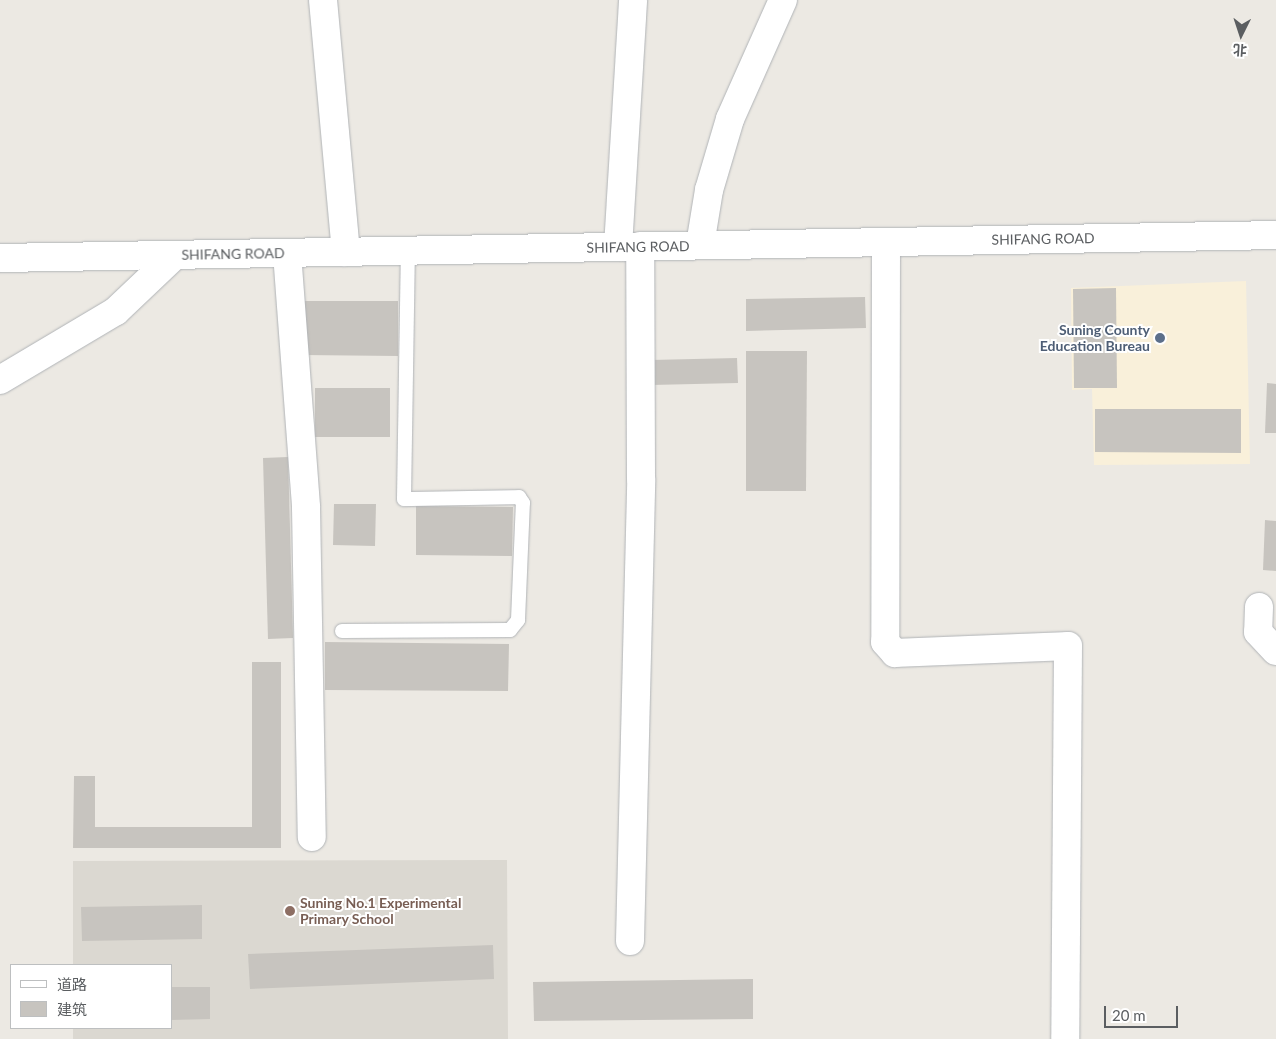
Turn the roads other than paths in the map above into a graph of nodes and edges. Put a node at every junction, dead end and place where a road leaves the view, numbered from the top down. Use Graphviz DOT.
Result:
graph roads {
  1 [pos="323,0"];
  2 [pos="633,0"];
  3 [pos="783,0"];
  4 [pos="1276,235"];
  5 [pos="886,242"];
  6 [pos="700,245"];
  7 [pos="629,247"];
  8 [pos="408,251"];
  9 [pos="346,252"];
  10 [pos="287,253"];
  11 [pos="175,255"];
  12 [pos="0,258"];
  13 [pos="0,380"];
  14 [pos="1258,607"];
  15 [pos="342,631"];
  16 [pos="1276,651"];
  17 [pos="312,837"];
  18 [pos="630,941"];
  19 [pos="1065,1039"];
  1 -- 9 [label="street"];
  2 -- 7 [label="street"];
  3 -- 6 [label="street"];
  4 -- 5 [label="street, SHIFANG ROAD"];
  5 -- 6 [label="street, SHIFANG ROAD"];
  5 -- 19 [label="street"];
  6 -- 7 [label="street, SHIFANG ROAD"];
  7 -- 8 [label="street, SHIFANG ROAD"];
  7 -- 18 [label="street"];
  8 -- 9 [label="street, SHIFANG ROAD"];
  8 -- 15 [label="lane"];
  9 -- 10 [label="street, SHIFANG ROAD"];
  10 -- 11 [label="street, SHIFANG ROAD"];
  10 -- 17 [label="street"];
  11 -- 12 [label="street, SHIFANG ROAD"];
  11 -- 13 [label="street"];
  14 -- 16 [label="street"];
}
